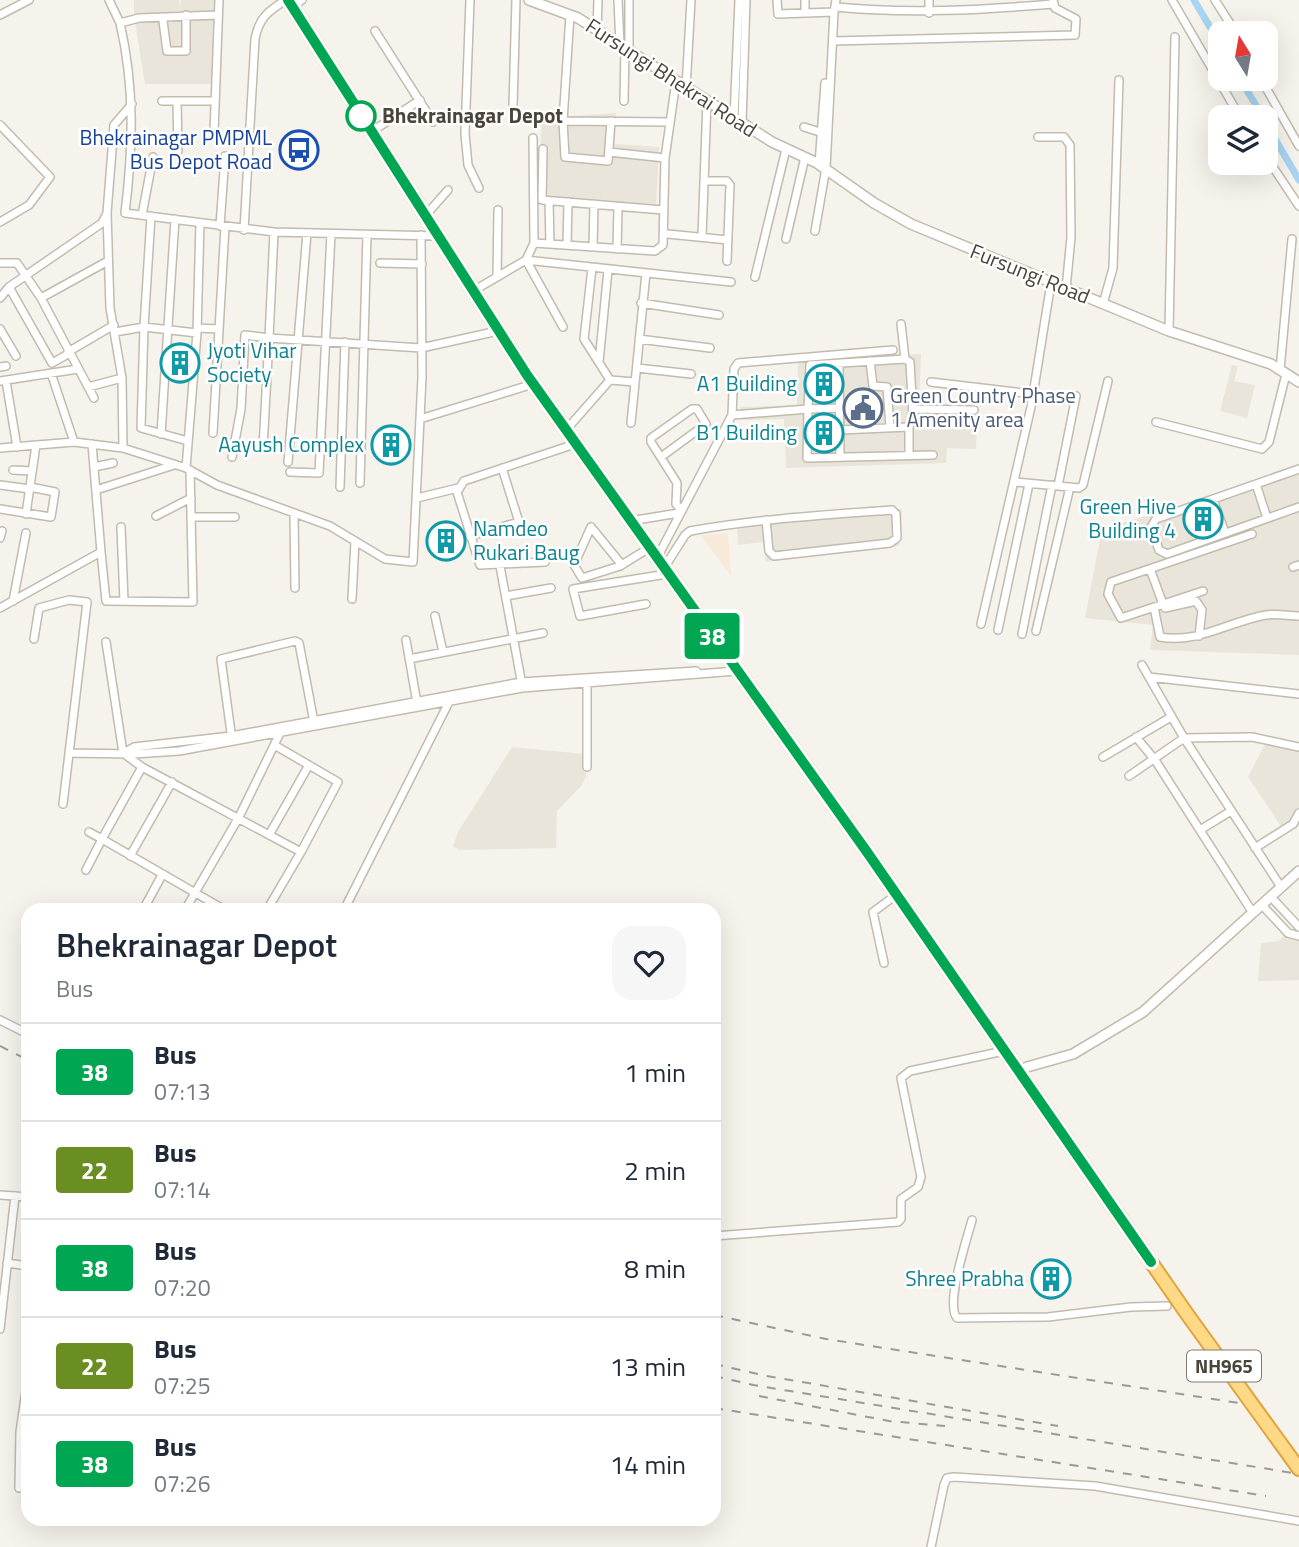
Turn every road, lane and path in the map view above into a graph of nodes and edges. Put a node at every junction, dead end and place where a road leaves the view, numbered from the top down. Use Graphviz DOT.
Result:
graph roads {
  1 [pos="29,0"];
  2 [pos="109,0"];
  3 [pos="219,0"];
  4 [pos="470,0"];
  5 [pos="516,0"];
  6 [pos="598,0"];
  7 [pos="618,0"];
  8 [pos="629,0"];
  9 [pos="691,0"];
  10 [pos="739,0"];
  11 [pos="746,0"];
  12 [pos="777,0"];
  13 [pos="806,0"];
  14 [pos="884,0"];
  15 [pos="929,0"];
  16 [pos="1172,0"];
  17 [pos="1215,0"];
  18 [pos="533,1"];
  19 [pos="292,2"];
  20 [pos="1053,2"];
  21 [pos="1017,3"];
  22 [pos="558,5"];
  23 [pos="835,6"];
  24 [pos="885,12"];
  25 [pos="805,13"];
  26 [pos="929,13"];
  27 [pos="0,15"];
  28 [pos="186,15"];
  29 [pos="218,15"];
  30 [pos="570,15"];
  31 [pos="163,21"];
  32 [pos="1228,21"];
  33 [pos="120,23"];
  34 [pos="597,30"];
  35 [pos="375,31"];
  36 [pos="1175,37"];
  37 [pos="833,41"];
  38 [pos="625,48"];
  39 [pos="1119,80"];
  40 [pos="676,81"];
  41 [pos="825,83"];
  42 [pos="686,88"];
  43 [pos="1268,91"];
  44 [pos="420,100"];
  45 [pos="162,101"];
  46 [pos="177,101"];
  47 [pos="215,101"];
  48 [pos="624,101"];
  49 [pos="707,101"];
  50 [pos="132,104"];
  51 [pos="1233,105"];
  52 [pos="513,106"];
  53 [pos="563,121"];
  54 [pos="611,121"];
  55 [pos="738,121"];
  56 [pos="433,122"];
  57 [pos="670,122"];
  58 [pos="0,125"];
  59 [pos="804,127"];
  60 [pos="214,132"];
  61 [pos="371,132"];
  62 [pos="823,133"];
  63 [pos="1038,137"];
  64 [pos="533,138"];
  65 [pos="772,142"];
  66 [pos="1299,146"];
  67 [pos="542,149"];
  68 [pos="786,149"];
  69 [pos="178,151"];
  70 [pos="609,152"];
  71 [pos="225,156"];
  72 [pos="153,157"];
  73 [pos="805,157"];
  74 [pos="665,158"];
  75 [pos="823,166"];
  76 [pos="1278,174"];
  77 [pos="704,181"];
  78 [pos="479,188"];
  79 [pos="448,190"];
  80 [pos="549,201"];
  81 [pos="568,202"];
  82 [pos="594,204"];
  83 [pos="1299,206"];
  84 [pos="618,207"];
  85 [pos="498,210"];
  86 [pos="663,210"];
  87 [pos="107,213"];
  88 [pos="147,215"];
  89 [pos="425,216"];
  90 [pos="175,219"];
  91 [pos="0,222"];
  92 [pos="200,223"];
  93 [pos="223,227"];
  94 [pos="244,230"];
  95 [pos="815,231"];
  96 [pos="274,232"];
  97 [pos="307,233"];
  98 [pos="331,234"];
  99 [pos="668,234"];
  100 [pos="367,235"];
  101 [pos="421,235"];
  102 [pos="438,236"];
  103 [pos="702,237"];
  104 [pos="786,239"];
  105 [pos="1292,239"];
  106 [pos="728,240"];
  107 [pos="534,243"];
  108 [pos="550,244"];
  109 [pos="567,245"];
  110 [pos="593,247"];
  111 [pos="617,249"];
  112 [pos="526,260"];
  113 [pos="108,261"];
  114 [pos="727,261"];
  115 [pos="0,263"];
  116 [pos="380,263"];
  117 [pos="422,264"];
  118 [pos="592,268"];
  119 [pos="608,270"];
  120 [pos="646,273"];
  121 [pos="498,277"];
  122 [pos="755,277"];
  123 [pos="26,278"];
  124 [pos="731,282"];
  125 [pos="1051,283"];
  126 [pos="9,287"];
  127 [pos="1066,289"];
  128 [pos="473,291"];
  129 [pos="0,298"];
  130 [pos="41,298"];
  131 [pos="641,303"];
  132 [pos="1103,304"];
  133 [pos="719,315"];
  134 [pos="901,324"];
  135 [pos="144,327"];
  136 [pos="563,327"];
  137 [pos="0,329"];
  138 [pos="114,329"];
  139 [pos="169,329"];
  140 [pos="219,329"];
  141 [pos="197,330"];
  142 [pos="498,331"];
  143 [pos="1169,331"];
  144 [pos="269,338"];
  145 [pos="639,339"];
  146 [pos="297,340"];
  147 [pos="324,341"];
  148 [pos="345,342"];
  149 [pos="366,344"];
  150 [pos="421,348"];
  151 [pos="710,348"];
  152 [pos="893,349"];
  153 [pos="69,353"];
  154 [pos="16,356"];
  155 [pos="905,359"];
  156 [pos="870,361"];
  157 [pos="599,363"];
  158 [pos="839,365"];
  159 [pos="637,368"];
  160 [pos="78,369"];
  161 [pos="1283,372"];
  162 [pos="51,373"];
  163 [pos="691,374"];
  164 [pos="122,378"];
  165 [pos="610,380"];
  166 [pos="3,381"];
  167 [pos="1108,381"];
  168 [pos="635,382"];
  169 [pos="931,382"];
  170 [pos="1299,382"];
  171 [pos="533,384"];
  172 [pos="88,387"];
  173 [pos="1033,394"];
  174 [pos="1076,396"];
  175 [pos="94,398"];
  176 [pos="839,408"];
  177 [pos="913,409"];
  178 [pos="808,410"];
  179 [pos="974,410"];
  180 [pos="732,415"];
  181 [pos="420,419"];
  182 [pos="1156,422"];
  183 [pos="631,423"];
  184 [pos="890,427"];
  185 [pos="909,427"];
  186 [pos="566,430"];
  187 [pos="840,430"];
  188 [pos="213,433"];
  189 [pos="161,434"];
  190 [pos="188,441"];
  191 [pos="74,442"];
  192 [pos="92,444"];
  193 [pos="575,444"];
  194 [pos="36,445"];
  195 [pos="17,447"];
  196 [pos="0,448"];
  197 [pos="123,448"];
  198 [pos="263,448"];
  199 [pos="909,455"];
  200 [pos="933,455"];
  201 [pos="232,457"];
  202 [pos="661,457"];
  203 [pos="840,457"];
  204 [pos="288,462"];
  205 [pos="113,463"];
  206 [pos="174,464"];
  207 [pos="94,467"];
  208 [pos="502,468"];
  209 [pos="188,469"];
  210 [pos="13,470"];
  211 [pos="1299,470"];
  212 [pos="32,471"];
  213 [pos="290,472"];
  214 [pos="1015,482"];
  215 [pos="360,483"];
  216 [pos="1029,484"];
  217 [pos="1256,484"];
  218 [pos="0,485"];
  219 [pos="1055,485"];
  220 [pos="340,487"];
  221 [pos="1070,487"];
  222 [pos="30,488"];
  223 [pos="458,488"];
  224 [pos="96,490"];
  225 [pos="191,498"];
  226 [pos="416,498"];
  227 [pos="1213,499"];
  228 [pos="1299,507"];
  229 [pos="0,509"];
  230 [pos="680,511"];
  231 [pos="26,514"];
  232 [pos="294,514"];
  233 [pos="156,516"];
  234 [pos="235,516"];
  235 [pos="191,517"];
  236 [pos="1267,518"];
  237 [pos="766,520"];
  238 [pos="630,521"];
  239 [pos="121,527"];
  240 [pos="26,533"];
  241 [pos="1225,533"];
  242 [pos="1252,534"];
  243 [pos="470,536"];
  244 [pos="355,541"];
  245 [pos="101,552"];
  246 [pos="545,562"];
  247 [pos="659,562"];
  248 [pos="622,565"];
  249 [pos="500,566"];
  250 [pos="1150,569"];
  251 [pos="295,588"];
  252 [pos="551,588"];
  253 [pos="1203,591"];
  254 [pos="506,596"];
  255 [pos="352,599"];
  256 [pos="13,601"];
  257 [pos="124,601"];
  258 [pos="646,604"];
  259 [pos="1163,604"];
  260 [pos="0,608"];
  261 [pos="1155,609"];
  262 [pos="435,616"];
  263 [pos="1299,616"];
  264 [pos="981,624"];
  265 [pos="998,630"];
  266 [pos="1036,631"];
  267 [pos="543,634"];
  268 [pos="1022,634"];
  269 [pos="1199,636"];
  270 [pos="513,638"];
  271 [pos="34,639"];
  272 [pos="406,640"];
  273 [pos="106,642"];
  274 [pos="443,652"];
  275 [pos="409,659"];
  276 [pos="1142,665"];
  277 [pos="734,669"];
  278 [pos="1149,677"];
  279 [pos="587,681"];
  280 [pos="522,685"];
  281 [pos="1299,694"];
  282 [pos="451,698"];
  283 [pos="417,703"];
  284 [pos="1171,717"];
  285 [pos="314,722"];
  286 [pos="282,729"];
  287 [pos="1136,737"];
  288 [pos="232,738"];
  289 [pos="1184,738"];
  290 [pos="276,746"];
  291 [pos="1299,747"];
  292 [pos="70,753"];
  293 [pos="123,753"];
  294 [pos="1102,757"];
  295 [pos="1155,760"];
  296 [pos="309,765"];
  297 [pos="142,767"];
  298 [pos="587,767"];
  299 [pos="1129,776"];
  300 [pos="172,782"];
  301 [pos="63,804"];
  302 [pos="1231,811"];
  303 [pos="1299,813"];
  304 [pos="239,817"];
  305 [pos="1200,830"];
  306 [pos="89,832"];
  307 [pos="269,835"];
  308 [pos="102,839"];
  309 [pos="1255,848"];
  310 [pos="301,852"];
  311 [pos="130,856"];
  312 [pos="86,870"];
  313 [pos="1299,871"];
  314 [pos="162,875"];
  315 [pos="1281,887"];
  316 [pos="194,893"];
  317 [pos="896,895"];
  318 [pos="1271,897"];
  319 [pos="147,903"];
  320 [pos="189,903"];
  321 [pos="212,903"];
  322 [pos="271,903"];
  323 [pos="348,903"];
  324 [pos="1262,905"];
  325 [pos="1253,913"];
  326 [pos="1299,927"];
  327 [pos="1299,936"];
  328 [pos="884,963"];
  329 [pos="0,1020"];
  330 [pos="21,1030"];
  331 [pos="1004,1051"];
  332 [pos="1027,1067"];
  333 [pos="0,1195"];
  334 [pos="15,1196"];
  335 [pos="21,1196"];
  336 [pos="972,1220"];
  337 [pos="721,1236"];
  338 [pos="7,1263"];
  339 [pos="21,1265"];
  340 [pos="1167,1306"];
  341 [pos="0,1329"];
  342 [pos="1299,1469"];
  343 [pos="21,1478"];
  344 [pos="19,1488"];
  345 [pos="1299,1521"];
  346 [pos="931,1547"];
  1 -- 27 [label="street"];
  2 -- 33 [label="street"];
  3 -- 29 [label="street"];
  4 -- 78 [label="street"];
  5 -- 52 [label="street"];
  6 -- 34 [label="street"];
  7 -- 38 [label="street"];
  8 -- 38 [label="street"];
  9 -- 42 [label="street"];
  10 -- 55 [label="street"];
  11 -- 55 [label="street"];
  12 -- 25 [label="street"];
  13 -- 25 [label="street"];
  14 -- 24 [label="street"];
  15 -- 26 [label="street"];
  16 -- 51 [label="street"];
  17 -- 32 [label="street"];
  18 -- 22 [label="street, Fursungi Bhekrai Road"];
  19 -- 61 [label="highway, NH965"];
  19 -- 94 [label="street"];
  20 -- 21 [label="street"];
  20 -- 37 [label="street"];
  21 -- 26 [label="street"];
  22 -- 30 [label="street, Fursungi Bhekrai Road"];
  23 -- 24 [label="street"];
  23 -- 25 [label="street"];
  23 -- 37 [label="street"];
  24 -- 26 [label="street"];
  28 -- 29 [label="street"];
  28 -- 31 [label="street"];
  28 -- 33 [label="street"];
  29 -- 47 [label="street"];
  30 -- 34 [label="street, Fursungi Bhekrai Road"];
  30 -- 53 [label="street"];
  33 -- 50 [label="street"];
  34 -- 38 [label="street, Fursungi Bhekrai Road"];
  35 -- 44 [label="street"];
  36 -- 143 [label="street"];
  37 -- 75 [label="street"];
  38 -- 40 [label="street, Fursungi Bhekrai Road"];
  38 -- 48 [label="street"];
  39 -- 132 [label="street"];
  40 -- 42 [label="street, Fursungi Bhekrai Road"];
  40 -- 57 [label="street"];
  41 -- 62 [label="street"];
  42 -- 49 [label="street, Fursungi Bhekrai Road"];
  43 -- 66 [label="street"];
  44 -- 56 [label="street"];
  44 -- 61 [label="street"];
  45 -- 46 [label="street"];
  46 -- 47 [label="street"];
  46 -- 69 [label="street"];
  47 -- 60 [label="street"];
  49 -- 55 [label="street, Fursungi Bhekrai Road"];
  49 -- 77 [label="street"];
  50 -- 87 [label="street"];
  50 -- 88 [label="street"];
  53 -- 54 [label="street"];
  53 -- 70 [label="street"];
  54 -- 57 [label="street"];
  54 -- 70 [label="street"];
  55 -- 65 [label="street, Fursungi Bhekrai Road"];
  57 -- 74 [label="street"];
  58 -- 91 [label="street"];
  59 -- 62 [label="street"];
  61 -- 89 [label="highway, NH965"];
  62 -- 75 [label="street"];
  63 -- 127 [label="street"];
  64 -- 107 [label="street"];
  65 -- 68 [label="street, Fursungi Road"];
  67 -- 80 [label="street"];
  68 -- 73 [label="street, Fursungi Road"];
  68 -- 122 [label="street"];
  70 -- 74 [label="street"];
  71 -- 93 [label="street"];
  72 -- 88 [label="street"];
  73 -- 75 [label="street, Fursungi Road"];
  73 -- 104 [label="street"];
  74 -- 86 [label="street"];
  75 -- 95 [label="street"];
  75 -- 125 [label="street, Fursungi Road"];
  76 -- 83 [label="street"];
  77 -- 103 [label="street"];
  77 -- 106 [label="street"];
  79 -- 89 [label="street"];
  80 -- 81 [label="street"];
  80 -- 108 [label="street"];
  81 -- 82 [label="street"];
  81 -- 109 [label="street"];
  82 -- 84 [label="street"];
  82 -- 110 [label="street"];
  84 -- 86 [label="street"];
  84 -- 111 [label="street"];
  85 -- 121 [label="street"];
  86 -- 111 [label="street"];
  87 -- 113 [label="street"];
  87 -- 123 [label="street"];
  88 -- 90 [label="street"];
  88 -- 135 [label="street"];
  89 -- 102 [label="highway, NH965"];
  90 -- 92 [label="street"];
  90 -- 139 [label="street"];
  92 -- 93 [label="street"];
  92 -- 141 [label="street"];
  93 -- 94 [label="street"];
  93 -- 140 [label="street"];
  94 -- 96 [label="street"];
  96 -- 97 [label="street"];
  96 -- 144 [label="street"];
  97 -- 98 [label="street"];
  97 -- 146 [label="street"];
  98 -- 100 [label="street"];
  98 -- 147 [label="street"];
  99 -- 103 [label="street"];
  100 -- 101 [label="street"];
  100 -- 149 [label="street"];
  101 -- 102 [label="street"];
  101 -- 117 [label="street"];
  102 -- 128 [label="highway, NH965"];
  103 -- 106 [label="street"];
  105 -- 161 [label="street"];
  106 -- 114 [label="street"];
  107 -- 108 [label="street"];
  107 -- 112 [label="street"];
  108 -- 109 [label="street"];
  109 -- 110 [label="street"];
  110 -- 111 [label="street"];
  112 -- 118 [label="street"];
  112 -- 121 [label="street"];
  112 -- 136 [label="street"];
  113 -- 130 [label="street"];
  113 -- 138 [label="street"];
  115 -- 123 [label="street"];
  116 -- 117 [label="street"];
  117 -- 150 [label="street"];
  118 -- 119 [label="street"];
  118 -- 157 [label="street"];
  119 -- 120 [label="street"];
  119 -- 157 [label="street"];
  120 -- 124 [label="street"];
  120 -- 131 [label="street"];
  121 -- 128 [label="street"];
  123 -- 126 [label="street"];
  123 -- 130 [label="street"];
  125 -- 127 [label="street, Fursungi Road"];
  125 -- 173 [label="street"];
  126 -- 129 [label="street"];
  126 -- 153 [label="street"];
  127 -- 132 [label="street, Fursungi Road"];
  128 -- 142 [label="highway, NH965"];
  130 -- 153 [label="street"];
  131 -- 133 [label="street"];
  131 -- 145 [label="street"];
  132 -- 143 [label="street, Fursungi Road"];
  134 -- 155 [label="street"];
  135 -- 138 [label="street"];
  135 -- 139 [label="street"];
  135 -- 189 [label="street"];
  137 -- 154 [label="street"];
  138 -- 153 [label="street"];
  138 -- 164 [label="street"];
  139 -- 141 [label="street"];
  139 -- 189 [label="street"];
  140 -- 141 [label="street"];
  140 -- 188 [label="street"];
  141 -- 190 [label="street"];
  142 -- 150 [label="street"];
  142 -- 171 [label="highway, NH965"];
  143 -- 161 [label="street, Fursungi Road"];
  144 -- 146 [label="street"];
  144 -- 198 [label="street"];
  144 -- 201 [label="street"];
  145 -- 151 [label="street"];
  145 -- 159 [label="street"];
  146 -- 147 [label="street"];
  146 -- 204 [label="street"];
  147 -- 148 [label="street"];
  147 -- 213 [label="street"];
  148 -- 149 [label="street"];
  148 -- 220 [label="street"];
  149 -- 150 [label="street"];
  149 -- 215 [label="street"];
  150 -- 181 [label="street"];
  152 -- 180 [label="street"];
  153 -- 160 [label="street"];
  155 -- 156 [label="street"];
  155 -- 177 [label="street"];
  156 -- 158 [label="street"];
  156 -- 184 [label="street"];
  157 -- 165 [label="street"];
  158 -- 176 [label="street"];
  158 -- 178 [label="street"];
  159 -- 163 [label="street"];
  159 -- 168 [label="street"];
  160 -- 162 [label="street"];
  160 -- 172 [label="street"];
  161 -- 170 [label="street, Fursungi Road"];
  161 -- 182 [label="street"];
  162 -- 166 [label="street"];
  162 -- 191 [label="street"];
  164 -- 172 [label="street"];
  164 -- 197 [label="street"];
  165 -- 168 [label="street"];
  165 -- 186 [label="street"];
  166 -- 195 [label="street"];
  167 -- 221 [label="street"];
  168 -- 183 [label="street"];
  169 -- 173 [label="street"];
  171 -- 181 [label="street"];
  171 -- 186 [label="highway, NH965"];
  172 -- 175 [label="street"];
  173 -- 214 [label="street"];
  174 -- 219 [label="street"];
  176 -- 178 [label="street"];
  176 -- 187 [label="street"];
  177 -- 179 [label="street"];
  177 -- 185 [label="street"];
  178 -- 180 [label="street"];
  178 -- 203 [label="street"];
  180 -- 230 [label="street"];
  181 -- 226 [label="street"];
  184 -- 185 [label="street"];
  184 -- 187 [label="street"];
  185 -- 199 [label="street"];
  186 -- 193 [label="highway, NH965"];
  187 -- 203 [label="street"];
  189 -- 190 [label="street"];
  190 -- 209 [label="street"];
  191 -- 192 [label="street"];
  191 -- 194 [label="street"];
  192 -- 197 [label="street"];
  192 -- 207 [label="street"];
  193 -- 208 [label="street"];
  193 -- 238 [label="highway, NH965"];
  194 -- 195 [label="street"];
  194 -- 212 [label="street"];
  195 -- 196 [label="street"];
  197 -- 206 [label="street"];
  199 -- 200 [label="street"];
  199 -- 203 [label="street"];
  202 -- 202 [label="street"];
  202 -- 230 [label="street"];
  205 -- 207 [label="street"];
  206 -- 209 [label="street"];
  206 -- 224 [label="street"];
  207 -- 224 [label="street"];
  208 -- 223 [label="street"];
  208 -- 243 [label="street"];
  209 -- 225 [label="street"];
  209 -- 232 [label="street"];
  210 -- 212 [label="street"];
  211 -- 217 [label="street"];
  212 -- 222 [label="street"];
  214 -- 216 [label="street"];
  214 -- 264 [label="street"];
  216 -- 219 [label="street"];
  216 -- 265 [label="street"];
  217 -- 227 [label="street"];
  217 -- 236 [label="street"];
  218 -- 222 [label="street"];
  219 -- 221 [label="street"];
  219 -- 268 [label="street"];
  221 -- 266 [label="street"];
  222 -- 231 [label="street"];
  222 -- 231 [label="street"];
  223 -- 226 [label="street"];
  223 -- 243 [label="street"];
  224 -- 245 [label="street"];
  225 -- 233 [label="street"];
  225 -- 235 [label="street"];
  226 -- 244 [label="street"];
  227 -- 241 [label="street"];
  227 -- 241 [label="street"];
  228 -- 236 [label="street"];
  229 -- 231 [label="street"];
  230 -- 238 [label="street"];
  230 -- 247 [label="street"];
  232 -- 244 [label="street"];
  232 -- 251 [label="street"];
  234 -- 235 [label="street"];
  235 -- 257 [label="street"];
  236 -- 241 [label="street"];
  237 -- 237 [label="street"];
  237 -- 247 [label="street"];
  238 -- 247 [label="highway, NH965"];
  239 -- 257 [label="street"];
  240 -- 256 [label="street"];
  242 -- 250 [label="street"];
  243 -- 246 [label="street"];
  244 -- 255 [label="street"];
  245 -- 256 [label="street"];
  245 -- 257 [label="street"];
  247 -- 248 [label="street"];
  247 -- 258 [label="street"];
  247 -- 277 [label="highway, NH965"];
  248 -- 248 [label="street"];
  249 -- 254 [label="street"];
  250 -- 259 [label="street"];
  250 -- 261 [label="street"];
  252 -- 254 [label="street"];
  253 -- 259 [label="street"];
  254 -- 270 [label="street"];
  256 -- 260 [label="street"];
  259 -- 261 [label="street"];
  261 -- 269 [label="street"];
  261 -- 269 [label="street"];
  262 -- 274 [label="street"];
  263 -- 269 [label="street"];
  267 -- 270 [label="street"];
  270 -- 274 [label="street"];
  270 -- 280 [label="street"];
  271 -- 292 [label="street"];
  272 -- 275 [label="street"];
  273 -- 293 [label="street"];
  274 -- 275 [label="street"];
  275 -- 283 [label="street"];
  276 -- 278 [label="street"];
  277 -- 279 [label="street"];
  277 -- 317 [label="highway, NH965"];
  278 -- 281 [label="street"];
  278 -- 284 [label="street"];
  279 -- 280 [label="street"];
  279 -- 298 [label="street"];
  280 -- 282 [label="street"];
  282 -- 283 [label="street"];
  282 -- 323 [label="street"];
  283 -- 285 [label="street"];
  284 -- 287 [label="street"];
  284 -- 289 [label="street"];
  285 -- 286 [label="street"];
  285 -- 288 [label="street"];
  286 -- 288 [label="street"];
  286 -- 290 [label="street"];
  287 -- 294 [label="street"];
  287 -- 295 [label="street"];
  288 -- 293 [label="street"];
  289 -- 291 [label="street"];
  289 -- 295 [label="street"];
  289 -- 302 [label="street"];
  290 -- 296 [label="street"];
  290 -- 304 [label="street"];
  292 -- 293 [label="street"];
  292 -- 301 [label="street"];
  293 -- 297 [label="street"];
  295 -- 299 [label="street"];
  295 -- 305 [label="street"];
  296 -- 307 [label="street"];
  296 -- 310 [label="street"];
  297 -- 300 [label="street"];
  297 -- 308 [label="street"];
  300 -- 304 [label="street"];
  300 -- 311 [label="street"];
  302 -- 305 [label="street"];
  302 -- 309 [label="street"];
  303 -- 309 [label="street"];
  304 -- 307 [label="street"];
  304 -- 316 [label="street"];
  305 -- 325 [label="street"];
  306 -- 308 [label="street"];
  307 -- 310 [label="street"];
  308 -- 311 [label="street"];
  308 -- 312 [label="street"];
  309 -- 315 [label="street"];
  310 -- 322 [label="street"];
  311 -- 314 [label="street"];
  313 -- 315 [label="street"];
  314 -- 316 [label="street"];
  314 -- 319 [label="street"];
  315 -- 318 [label="street"];
  316 -- 320 [label="street"];
  316 -- 321 [label="street"];
  317 -- 328 [label="street"];
  317 -- 331 [label="highway, NH965"];
  318 -- 324 [label="street"];
  318 -- 326 [label="street"];
  324 -- 325 [label="street"];
  324 -- 327 [label="street"];
  325 -- 332 [label="street"];
  329 -- 330 [label="street"];
  331 -- 337 [label="street"];
  331 -- 342 [label="highway, NH965"];
  333 -- 334 [label="street"];
  334 -- 335 [label="street"];
  334 -- 338 [label="street"];
  336 -- 340 [label="street"];
  338 -- 339 [label="street"];
  338 -- 341 [label="street"];
  343 -- 344 [label="street"];
  345 -- 346 [label="street"];
}
